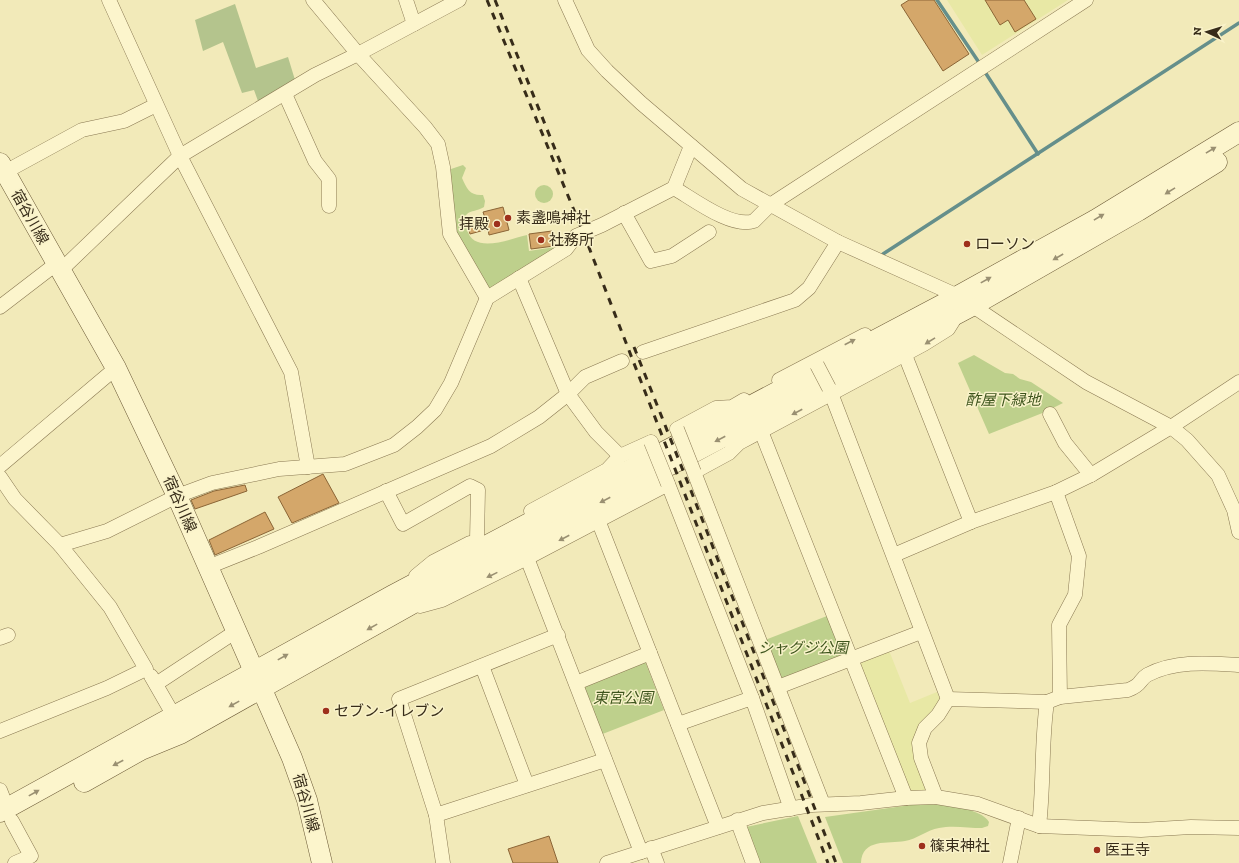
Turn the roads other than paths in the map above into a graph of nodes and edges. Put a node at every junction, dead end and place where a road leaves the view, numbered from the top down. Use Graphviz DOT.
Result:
graph roads {
  1 [pos="109,0"];
  2 [pos="313,0"];
  3 [pos="406,0"];
  4 [pos="459,0"];
  5 [pos="565,0"];
  6 [pos="1086,0"];
  7 [pos="414,24"];
  8 [pos="358,54"];
  9 [pos="285,94"];
  10 [pos="156,105"];
  11 [pos="1239,132"];
  12 [pos="691,146"];
  13 [pos="1239,148"];
  14 [pos="180,156"];
  15 [pos="2,167"];
  16 [pos="674,188"];
  17 [pos="770,205"];
  18 [pos="329,206"];
  19 [pos="624,213"];
  20 [pos="709,232"];
  21 [pos="838,242"];
  22 [pos="58,267"];
  23 [pos="519,278"];
  24 [pos="487,298"];
  25 [pos="958,305"];
  26 [pos="0,307"];
  27 [pos="643,352"];
  28 [pos="904,355"];
  29 [pos="622,361"];
  30 [pos="816,362"];
  31 [pos="116,368"];
  32 [pos="1239,382"];
  33 [pos="830,391"];
  34 [pos="568,394"];
  35 [pos="1050,414"];
  36 [pos="1171,427"];
  37 [pos="761,431"];
  38 [pos="620,456"];
  39 [pos="0,466"];
  40 [pos="308,467"];
  41 [pos="694,472"];
  42 [pos="1091,475"];
  43 [pos="0,477"];
  44 [pos="668,484"];
  45 [pos="386,491"];
  46 [pos="1056,492"];
  47 [pos="177,496"];
  48 [pos="598,520"];
  49 [pos="971,522"];
  50 [pos="1239,532"];
  51 [pos="477,540"];
  52 [pos="60,545"];
  53 [pos="894,555"];
  54 [pos="527,558"];
  55 [pos="208,567"];
  56 [pos="396,604"];
  57 [pos="235,632"];
  58 [pos="921,632"];
  59 [pos="558,635"];
  60 [pos="650,653"];
  61 [pos="851,659"];
  62 [pos="1239,665"];
  63 [pos="482,666"];
  64 [pos="146,670"];
  65 [pos="257,681"];
  66 [pos="576,683"];
  67 [pos="156,684"];
  68 [pos="778,687"];
  69 [pos="752,698"];
  70 [pos="948,699"];
  71 [pos="1053,700"];
  72 [pos="174,716"];
  73 [pos="678,724"];
  74 [pos="0,731"];
  75 [pos="605,760"];
  76 [pos="527,785"];
  77 [pos="0,790"];
  78 [pos="936,797"];
  79 [pos="906,798"];
  80 [pos="824,804"];
  81 [pos="791,809"];
  82 [pos="436,816"];
  83 [pos="5,817"];
  84 [pos="1019,818"];
  85 [pos="737,820"];
  86 [pos="1039,826"];
  87 [pos="718,827"];
  88 [pos="1239,828"];
  89 [pos="646,850"];
  90 [pos="614,862"];
  91 [pos="15,863"];
  92 [pos="322,863"];
  93 [pos="443,863"];
  94 [pos="657,863"];
  95 [pos="753,863"];
  96 [pos="1010,863"];
  1 -- 10 [label="street"];
  2 -- 8 [label="street"];
  3 -- 7 [label="street"];
  4 -- 7 [label="street"];
  5 -- 12 [label="street"];
  6 -- 17 [label="street"];
  7 -- 8 [label="street"];
  8 -- 9 [label="street"];
  8 -- 24 [label="street"];
  9 -- 14 [label="street"];
  9 -- 18 [label="street"];
  10 -- 14 [label="street"];
  10 -- 15 [label="street"];
  25 -- 11 [label="street, one-way"];
  12 -- 16 [label="street"];
  12 -- 17 [label="street"];
  13 -- 25 [label="street, one-way"];
  14 -- 22 [label="street"];
  14 -- 40 [label="street"];
  15 -- 22 [label="street, 宿谷川線"];
  16 -- 17 [label="street"];
  16 -- 19 [label="street"];
  17 -- 21 [label="street"];
  19 -- 20 [label="street"];
  19 -- 23 [label="street"];
  21 -- 25 [label="street"];
  21 -- 27 [label="street"];
  22 -- 26 [label="street"];
  22 -- 31 [label="street, 宿谷川線"];
  23 -- 24 [label="street"];
  23 -- 34 [label="street"];
  24 -- 40 [label="street"];
  25 -- 28 [label="street, one-way"];
  30 -- 25 [label="street, one-way"];
  25 -- 36 [label="street"];
  25 -- 56 [label="street"];
  28 -- 33 [label="street"];
  28 -- 49 [label="street"];
  29 -- 34 [label="street"];
  30 -- 33 [label="street, bridge"];
  30 -- 41 [label="street, bridge"];
  31 -- 39 [label="street"];
  31 -- 47 [label="street, 宿谷川線"];
  32 -- 36 [label="street"];
  33 -- 37 [label="street, one-way"];
  33 -- 53 [label="street"];
  34 -- 38 [label="street"];
  34 -- 45 [label="street"];
  35 -- 42 [label="street"];
  36 -- 42 [label="street"];
  36 -- 50 [label="street"];
  37 -- 41 [label="street"];
  37 -- 61 [label="street"];
  38 -- 44 [label="street, bridge"];
  38 -- 51 [label="street"];
  40 -- 47 [label="street"];
  41 -- 68 [label="street"];
  42 -- 46 [label="street"];
  43 -- 52 [label="street"];
  44 -- 48 [label="street"];
  44 -- 69 [label="street"];
  45 -- 51 [label="street"];
  45 -- 55 [label="street"];
  46 -- 49 [label="street"];
  46 -- 71 [label="street"];
  47 -- 52 [label="street"];
  47 -- 55 [label="street, 宿谷川線"];
  48 -- 54 [label="street, one-way"];
  48 -- 60 [label="street"];
  49 -- 53 [label="street"];
  51 -- 56 [label="street"];
  52 -- 64 [label="street"];
  53 -- 58 [label="street"];
  54 -- 56 [label="street, one-way"];
  54 -- 59 [label="street"];
  55 -- 57 [label="street, 宿谷川線"];
  56 -- 65 [label="street"];
  57 -- 65 [label="street, 宿谷川線"];
  57 -- 67 [label="street"];
  58 -- 61 [label="street"];
  58 -- 70 [label="street"];
  59 -- 63 [label="street"];
  59 -- 66 [label="street"];
  60 -- 66 [label="street"];
  60 -- 73 [label="street"];
  61 -- 68 [label="street"];
  61 -- 79 [label="street"];
  62 -- 71 [label="street"];
  63 -- 76 [label="street"];
  63 -- 82 [label="street"];
  64 -- 67 [label="street"];
  64 -- 74 [label="street"];
  65 -- 72 [label="street"];
  65 -- 83 [label="street, one-way"];
  65 -- 92 [label="street, 宿谷川線"];
  66 -- 75 [label="street"];
  67 -- 72 [label="street"];
  68 -- 80 [label="street"];
  69 -- 73 [label="street"];
  69 -- 81 [label="street"];
  70 -- 71 [label="street"];
  70 -- 78 [label="street"];
  71 -- 86 [label="street"];
  83 -- 72 [label="street, one-way"];
  73 -- 87 [label="street"];
  75 -- 76 [label="street"];
  75 -- 89 [label="street"];
  76 -- 82 [label="street"];
  77 -- 83 [label="street"];
  78 -- 79 [label="street"];
  78 -- 84 [label="street"];
  79 -- 80 [label="street"];
  80 -- 81 [label="street"];
  81 -- 85 [label="street"];
  82 -- 93 [label="street"];
  83 -- 91 [label="street"];
  84 -- 86 [label="street"];
  84 -- 96 [label="street"];
  85 -- 87 [label="street"];
  85 -- 95 [label="street"];
  86 -- 88 [label="street"];
  87 -- 89 [label="street"];
  89 -- 90 [label="street"];
  89 -- 94 [label="street"];
}
